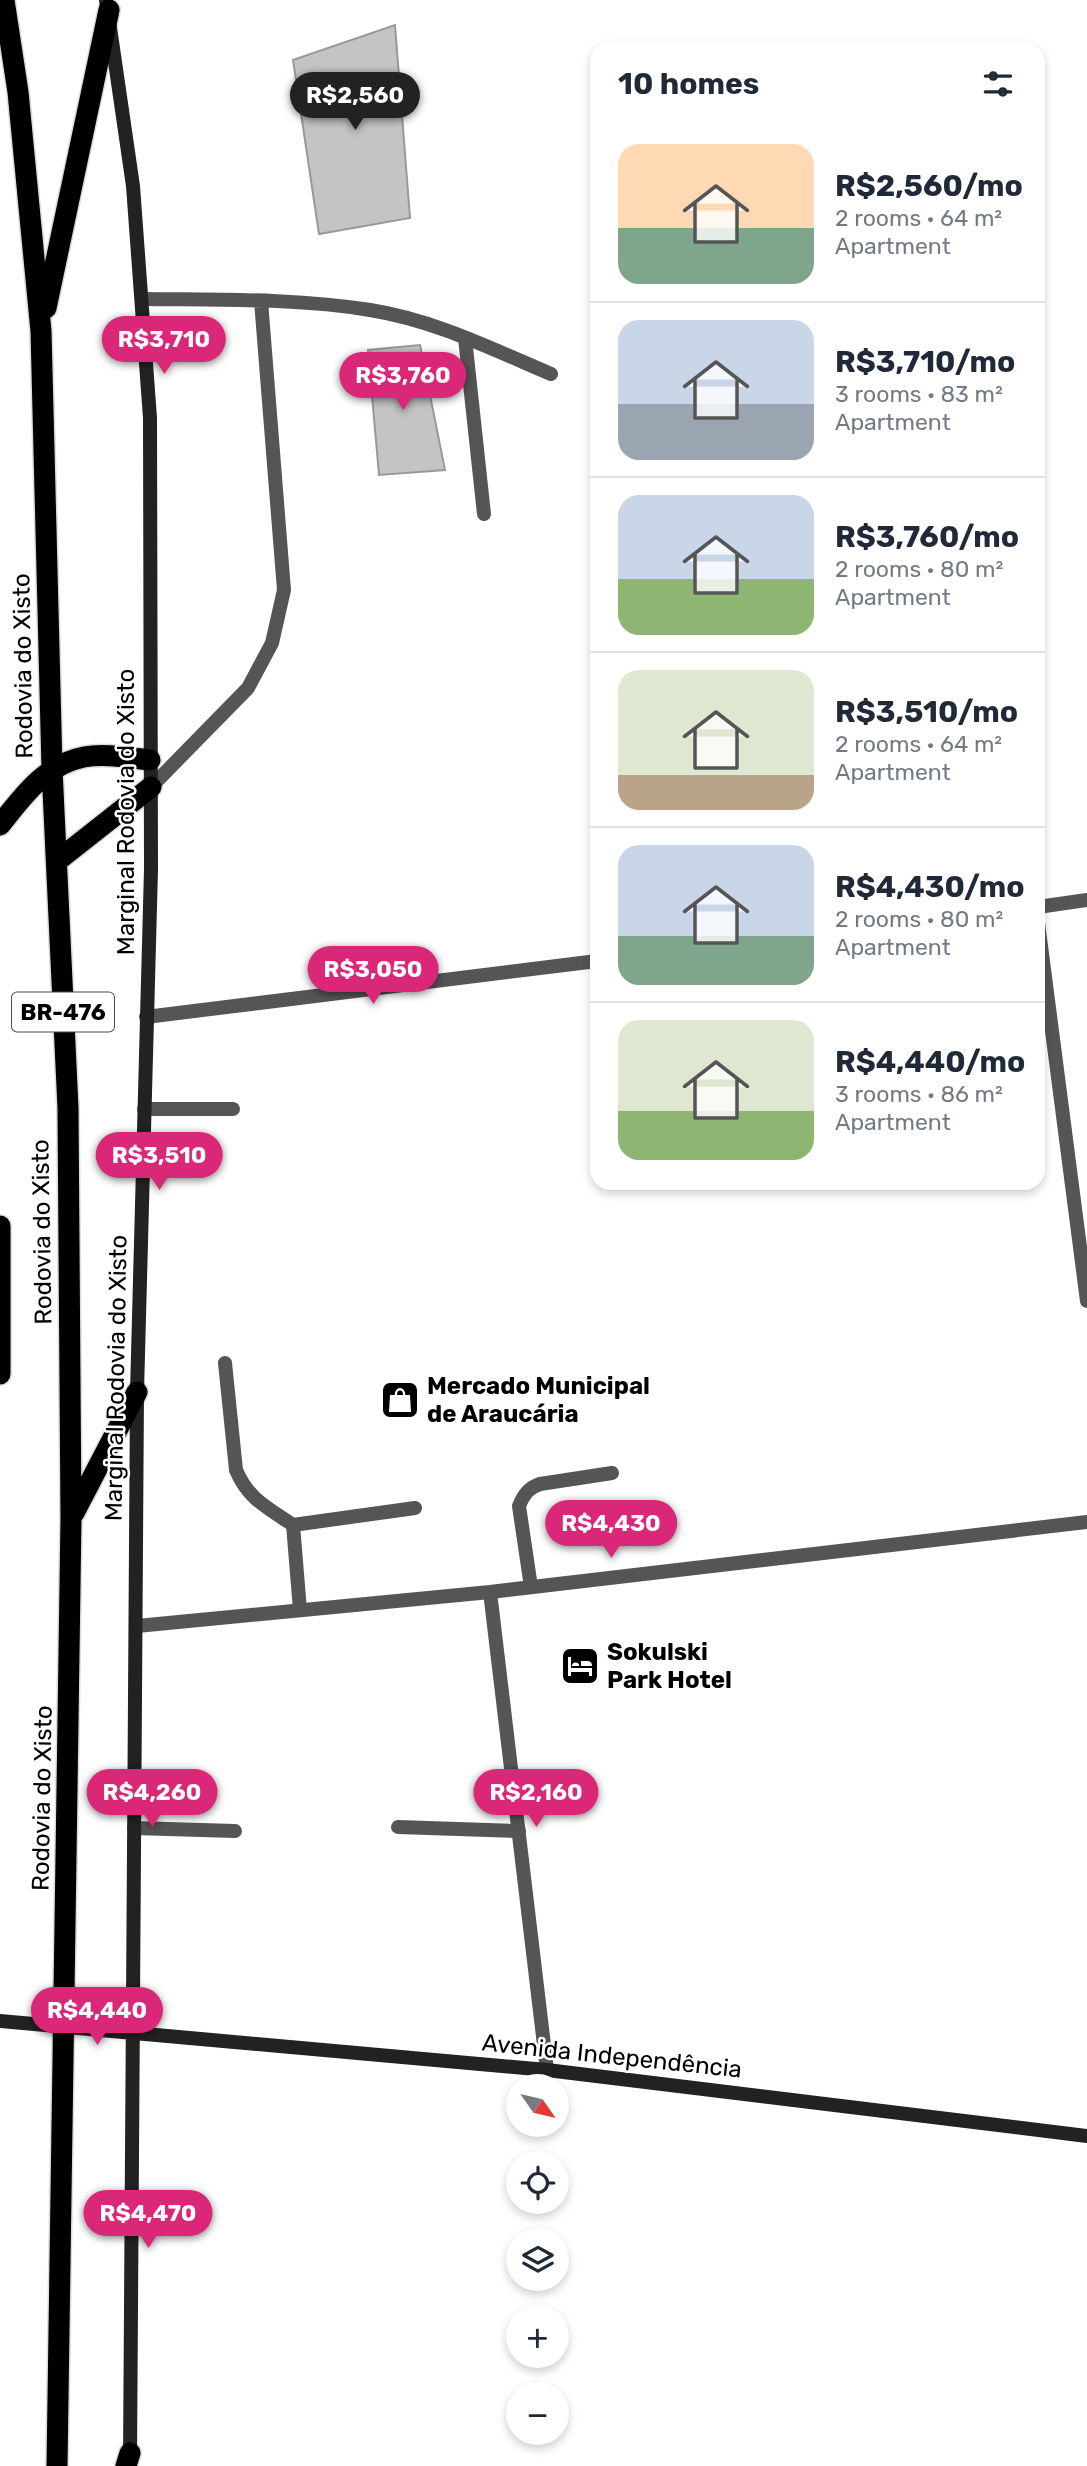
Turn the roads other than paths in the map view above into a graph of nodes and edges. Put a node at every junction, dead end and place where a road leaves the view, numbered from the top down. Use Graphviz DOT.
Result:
graph roads {
  1 [pos="4,0"];
  2 [pos="107,5"];
  3 [pos="142,299"];
  4 [pos="261,301"];
  5 [pos="41,331"];
  6 [pos="465,338"];
  7 [pos="551,374"];
  8 [pos="484,514"];
  9 [pos="150,760"];
  10 [pos="52,769"];
  11 [pos="151,788"];
  12 [pos="0,825"];
  13 [pos="57,861"];
  14 [pos="1087,901"];
  15 [pos="1045,906"];
  16 [pos="590,962"];
  17 [pos="1045,977"];
  18 [pos="146,1017"];
  19 [pos="144,1109"];
  20 [pos="233,1109"];
  21 [pos="0,1226"];
  22 [pos="1087,1301"];
  23 [pos="225,1363"];
  24 [pos="0,1365"];
  25 [pos="0,1374"];
  26 [pos="137,1392"];
  27 [pos="612,1473"];
  28 [pos="415,1508"];
  29 [pos="71,1518"];
  30 [pos="1087,1522"];
  31 [pos="293,1525"];
  32 [pos="531,1587"];
  33 [pos="490,1592"];
  34 [pos="300,1610"];
  35 [pos="137,1626"];
  36 [pos="398,1827"];
  37 [pos="134,1828"];
  38 [pos="234,1831"];
  39 [pos="519,1831"];
  40 [pos="0,2021"];
  41 [pos="65,2027"];
  42 [pos="132,2033"];
  43 [pos="547,2070"];
  44 [pos="1087,2136"];
  45 [pos="129,2462"];
  46 [pos="57,2466"];
  1 -- 5 [label="highway, Rodovia do Xisto / BR-476"];
  2 -- 3 [label="main road, Marginal Rodovia do Xisto"];
  2 -- 5 [label="highway"];
  3 -- 4 [label="street"];
  3 -- 9 [label="main road, Marginal Rodovia do Xisto"];
  4 -- 6 [label="street"];
  4 -- 11 [label="street"];
  5 -- 10 [label="highway, Rodovia do Xisto / BR-476"];
  6 -- 7 [label="street"];
  6 -- 8 [label="street"];
  9 -- 10 [label="highway"];
  9 -- 11 [label="main road, Marginal Rodovia do Xisto"];
  10 -- 12 [label="highway"];
  10 -- 13 [label="highway, Rodovia do Xisto / BR-476"];
  11 -- 13 [label="highway"];
  11 -- 18 [label="main road, Marginal Rodovia do Xisto"];
  13 -- 29 [label="highway, Rodovia do Xisto / BR-476"];
  14 -- 15 [label="street"];
  16 -- 18 [label="street"];
  17 -- 22 [label="street"];
  18 -- 19 [label="main road, Marginal Rodovia do Xisto"];
  19 -- 20 [label="street"];
  19 -- 26 [label="main road, Marginal Rodovia do Xisto"];
  21 -- 24 [label="highway, Rodovia do Xisto"];
  23 -- 31 [label="street"];
  24 -- 25 [label="highway, Rodovia do Xisto"];
  26 -- 29 [label="highway"];
  26 -- 35 [label="main road, Marginal Rodovia do Xisto"];
  27 -- 32 [label="street"];
  28 -- 31 [label="street"];
  29 -- 41 [label="highway, Rodovia do Xisto / BR-476"];
  30 -- 32 [label="street"];
  31 -- 34 [label="street"];
  32 -- 33 [label="street"];
  33 -- 34 [label="street"];
  33 -- 39 [label="street"];
  34 -- 35 [label="street"];
  35 -- 37 [label="main road, Marginal Rodovia do Xisto"];
  36 -- 39 [label="street"];
  37 -- 38 [label="street"];
  37 -- 42 [label="main road, Marginal Rodovia do Xisto"];
  39 -- 43 [label="street"];
  40 -- 41 [label="main road, Avenida Independência"];
  41 -- 42 [label="main road, Avenida Independência"];
  41 -- 46 [label="highway, Rodovia do Xisto / BR-476"];
  42 -- 43 [label="main road, Avenida Independência"];
  42 -- 45 [label="main road, Marginal Rodovia do Xisto"];
  43 -- 44 [label="main road, Avenida Independência"];
}
